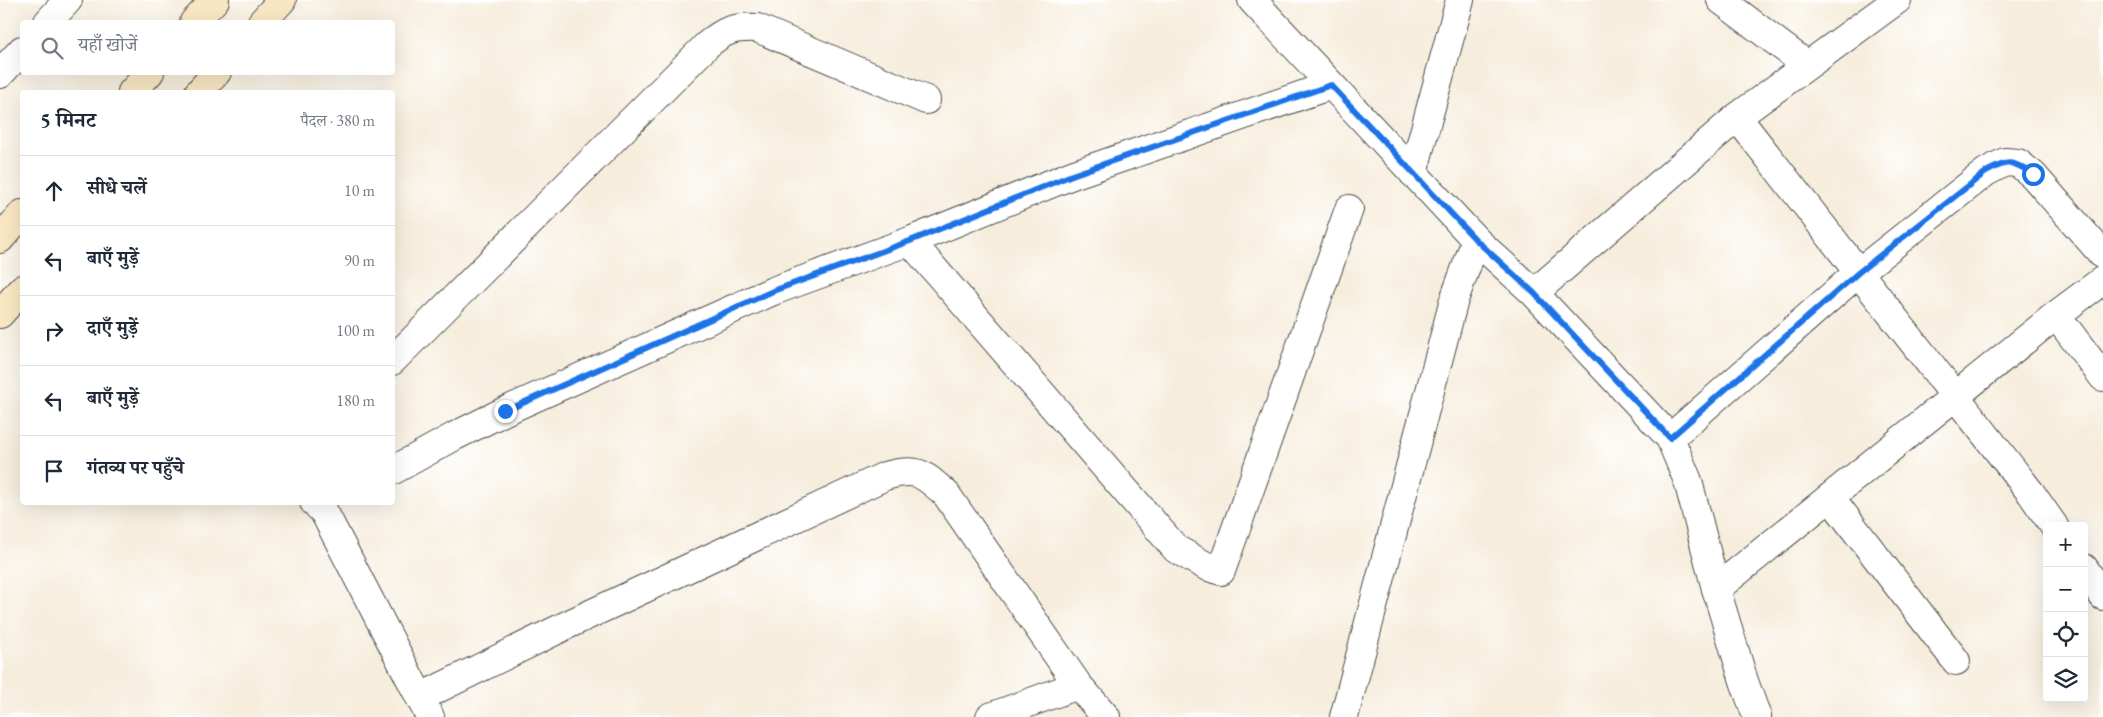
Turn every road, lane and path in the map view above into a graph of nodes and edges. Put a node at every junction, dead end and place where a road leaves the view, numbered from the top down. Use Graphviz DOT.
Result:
graph roads {
  1 [pos="68,0"];
  2 [pos="215,0"];
  3 [pos="282,0"];
  4 [pos="1252,0"];
  5 [pos="1460,0"];
  6 [pos="1721,0"];
  7 [pos="1888,2"];
  8 [pos="50,20"];
  9 [pos="196,20"];
  10 [pos="264,20"];
  11 [pos="20,52"];
  12 [pos="1807,66"];
  13 [pos="0,74"];
  14 [pos="147,75"];
  15 [pos="214,75"];
  16 [pos="1331,85"];
  17 [pos="134,90"];
  18 [pos="201,90"];
  19 [pos="926,100"];
  20 [pos="1737,117"];
  21 [pos="1413,173"];
  22 [pos="1349,209"];
  23 [pos="20,216"];
  24 [pos="0,239"];
  25 [pos="1476,240"];
  26 [pos="910,241"];
  27 [pos="2103,255"];
  28 [pos="1859,272"];
  29 [pos="2103,280"];
  30 [pos="20,292"];
  31 [pos="1534,293"];
  32 [pos="0,314"];
  33 [pos="2056,315"];
  34 [pos="395,358"];
  35 [pos="2103,377"];
  36 [pos="1955,396"];
  37 [pos="1670,438"];
  38 [pos="395,469"];
  39 [pos="1830,497"];
  40 [pos="326,506"];
  41 [pos="2051,522"];
  42 [pos="2088,574"];
  43 [pos="1716,589"];
  44 [pos="2103,596"];
  45 [pos="1956,660"];
  46 [pos="1078,685"];
  47 [pos="425,707"];
  48 [pos="990,717"];
  49 [pos="1106,717"];
  50 [pos="1344,717"];
  51 [pos="1757,717"];
  1 -- 8 [label="street"];
  2 -- 9 [label="main road"];
  3 -- 10 [label="main road"];
  4 -- 16 [label="street"];
  5 -- 21 [label="street"];
  6 -- 12 [label="street"];
  7 -- 12 [label="street"];
  11 -- 13 [label="street"];
  12 -- 20 [label="street"];
  14 -- 17 [label="main road"];
  15 -- 18 [label="main road"];
  16 -- 21 [label="street"];
  16 -- 26 [label="street"];
  19 -- 34 [label="street"];
  20 -- 28 [label="street"];
  20 -- 31 [label="street"];
  21 -- 25 [label="street"];
  22 -- 26 [label="street"];
  23 -- 24 [label="main road"];
  25 -- 31 [label="street"];
  25 -- 50 [label="street"];
  26 -- 38 [label="street"];
  27 -- 28 [label="street"];
  28 -- 36 [label="street"];
  28 -- 37 [label="street"];
  29 -- 33 [label="street"];
  30 -- 32 [label="main road"];
  31 -- 37 [label="street"];
  33 -- 35 [label="street"];
  33 -- 36 [label="street"];
  36 -- 39 [label="street"];
  36 -- 41 [label="street"];
  37 -- 43 [label="street"];
  39 -- 43 [label="street"];
  39 -- 45 [label="street"];
  40 -- 47 [label="street"];
  42 -- 44 [label="street"];
  43 -- 51 [label="street"];
  46 -- 47 [label="street"];
  46 -- 48 [label="street"];
  46 -- 49 [label="street"];
}
